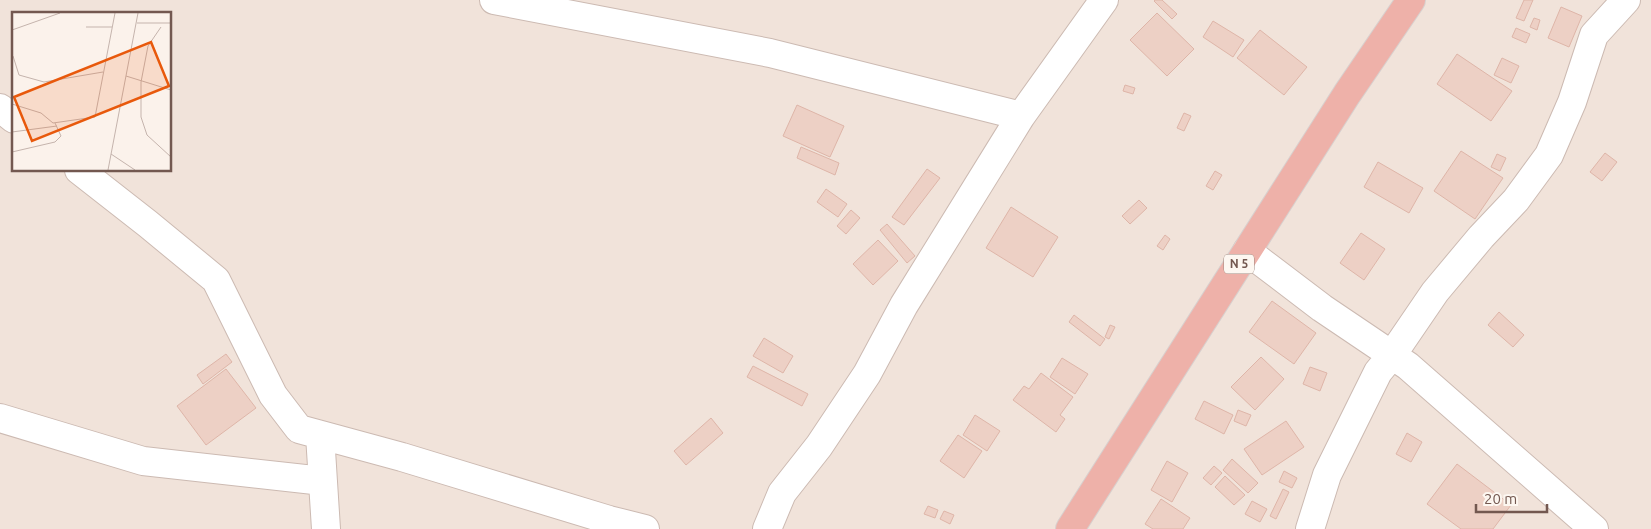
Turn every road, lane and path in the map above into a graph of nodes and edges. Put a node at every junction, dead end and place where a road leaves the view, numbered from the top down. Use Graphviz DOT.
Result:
graph roads {
  1 [pos="494,0"];
  2 [pos="1104,0"];
  3 [pos="1411,0"];
  4 [pos="1626,0"];
  5 [pos="0,108"];
  6 [pos="1021,116"];
  7 [pos="12,117"];
  8 [pos="80,171"];
  9 [pos="1247,251"];
  10 [pos="1392,355"];
  11 [pos="0,418"];
  12 [pos="320,435"];
  13 [pos="323,481"];
  14 [pos="326,529"];
  15 [pos="645,529"];
  16 [pos="767,529"];
  17 [pos="1070,529"];
  18 [pos="1310,529"];
  19 [pos="1594,529"];
  1 -- 6 [label="street"];
  2 -- 6 [label="street"];
  3 -- 9 [label="highway, N 5"];
  4 -- 10 [label="street"];
  5 -- 7 [label="street"];
  6 -- 16 [label="street"];
  8 -- 12 [label="street"];
  9 -- 10 [label="street"];
  9 -- 17 [label="highway, N 5"];
  10 -- 18 [label="street"];
  10 -- 19 [label="street"];
  11 -- 13 [label="street"];
  12 -- 13 [label="street"];
  12 -- 15 [label="street"];
  13 -- 14 [label="street"];
}
